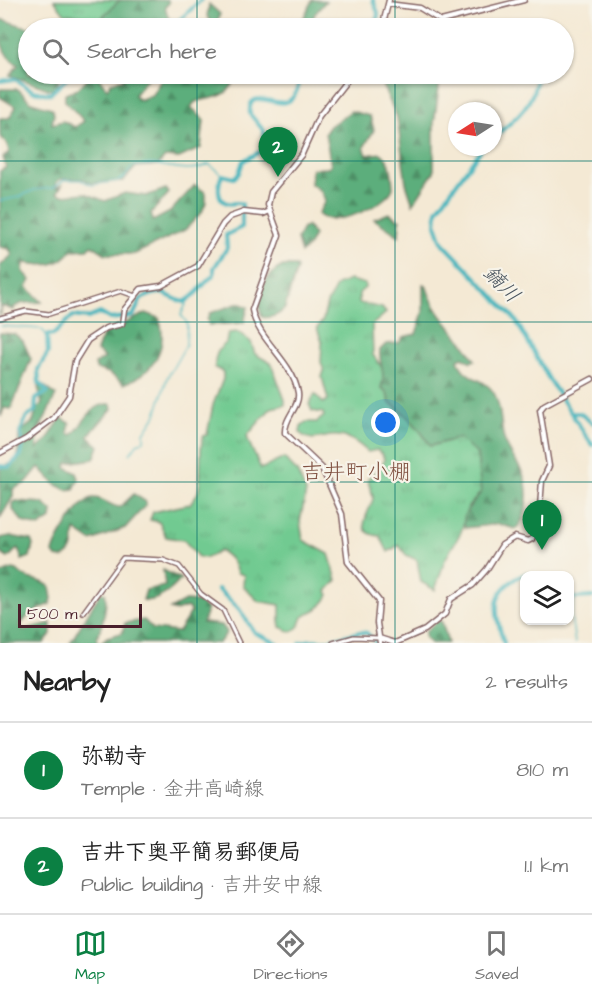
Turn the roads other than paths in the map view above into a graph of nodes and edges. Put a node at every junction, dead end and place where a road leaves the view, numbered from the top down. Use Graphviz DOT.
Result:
graph roads {
  1 [pos="524,0"];
  2 [pos="388,2"];
  3 [pos="384,18"];
  4 [pos="436,18"];
  5 [pos="454,18"];
  6 [pos="344,84"];
  7 [pos="270,211"];
  8 [pos="136,296"];
  9 [pos="0,318"];
  10 [pos="592,379"];
  11 [pos="0,453"];
  12 [pos="83,613"];
  13 [pos="380,640"];
  14 [pos="239,643"];
  15 [pos="333,643"];
  16 [pos="395,643"];
  1 -- 5 [label="main road"];
  2 -- 3 [label="main road"];
  2 -- 4 [label="main road"];
  6 -- 7 [label="main road"];
  7 -- 8 [label="main road"];
  7 -- 13 [label="main road"];
  8 -- 9 [label="street"];
  8 -- 11 [label="main road"];
  10 -- 16 [label="main road"];
  12 -- 14 [label="street"];
  13 -- 15 [label="street"];
  13 -- 16 [label="main road"];
}
